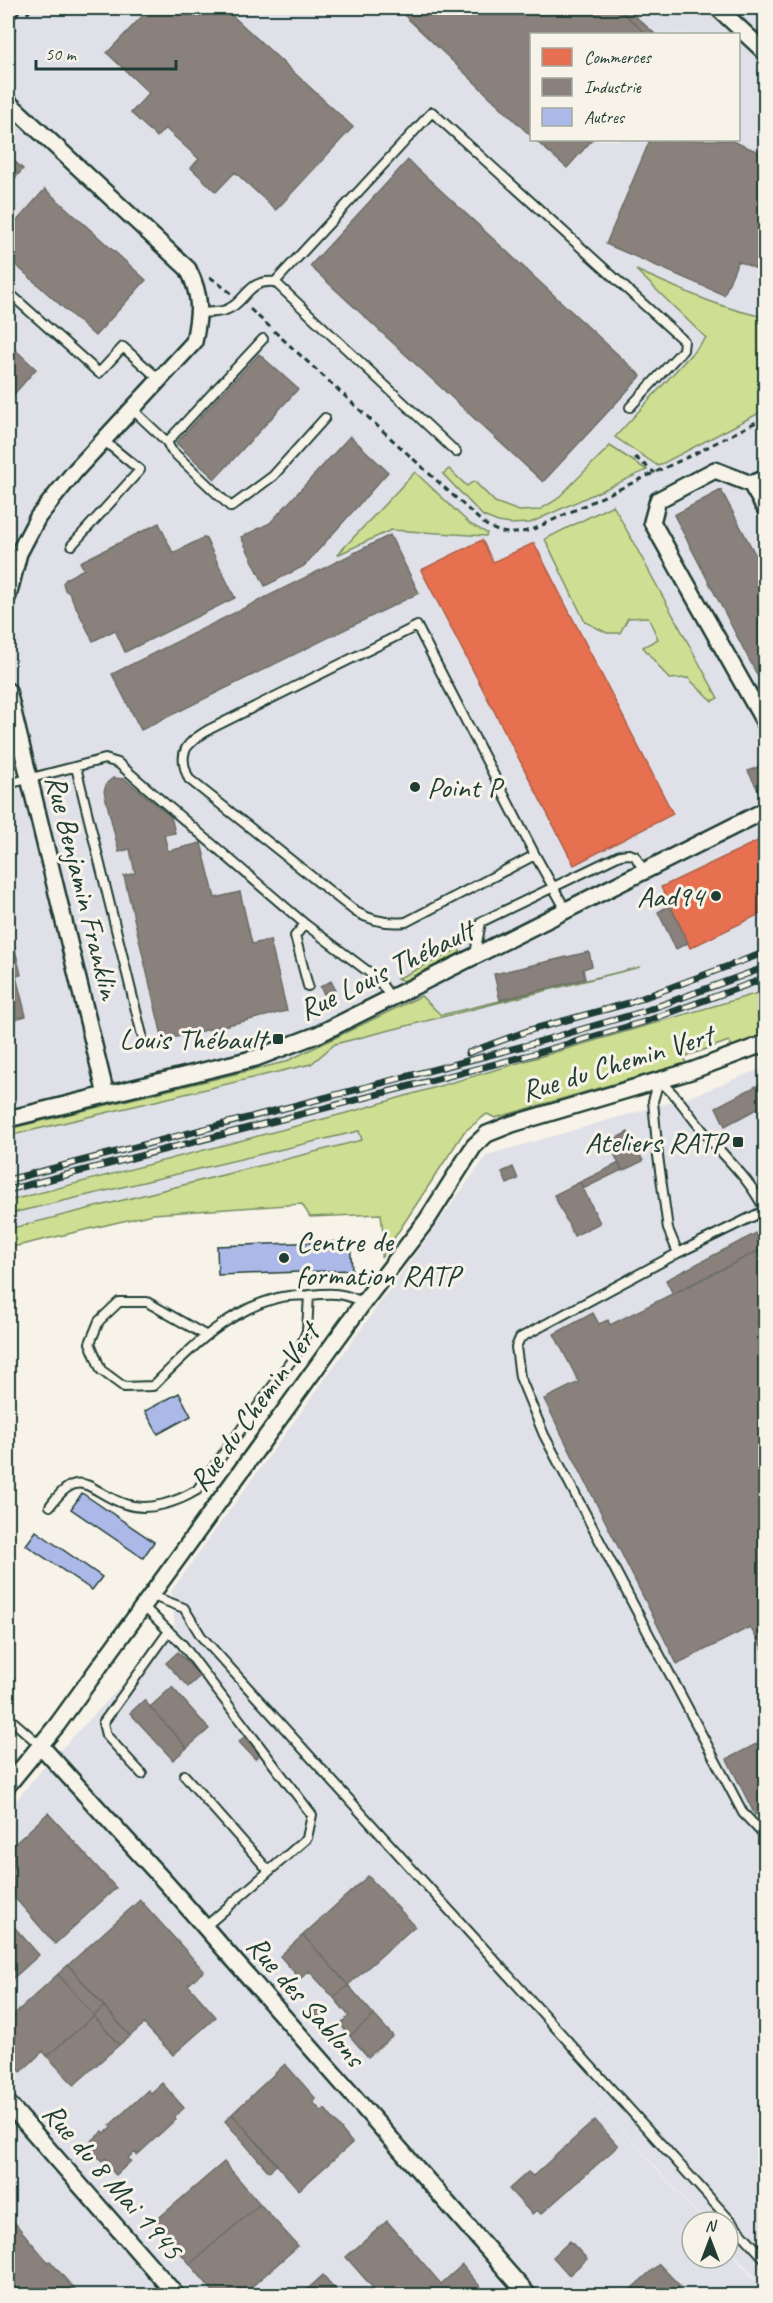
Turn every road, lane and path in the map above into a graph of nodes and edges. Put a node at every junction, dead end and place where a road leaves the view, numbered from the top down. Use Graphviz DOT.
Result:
graph roads {
  1 [pos="11,8"];
  2 [pos="32,8"];
  3 [pos="718,8"];
  4 [pos="8,12"];
  5 [pos="25,16"];
  6 [pos="17,26"];
  7 [pos="8,52"];
  8 [pos="765,53"];
  9 [pos="8,102"];
  10 [pos="275,282"];
  11 [pos="8,292"];
  12 [pos="200,313"];
  13 [pos="263,339"];
  14 [pos="159,379"];
  15 [pos="630,407"];
  16 [pos="132,409"];
  17 [pos="325,418"];
  18 [pos="104,440"];
  19 [pos="167,442"];
  20 [pos="456,452"];
  21 [pos="635,456"];
  22 [pos="655,473"];
  23 [pos="758,481"];
  24 [pos="765,510"];
  25 [pos="72,545"];
  26 [pos="8,596"];
  27 [pos="8,691"];
  28 [pos="10,710"];
  29 [pos="765,724"];
  30 [pos="76,767"];
  31 [pos="29,779"];
  32 [pos="8,784"];
  33 [pos="765,810"];
  34 [pos="535,855"];
  35 [pos="644,871"];
  36 [pos="553,887"];
  37 [pos="566,910"];
  38 [pos="305,924"];
  39 [pos="475,957"];
  40 [pos="308,986"];
  41 [pos="391,998"];
  42 [pos="142,1035"];
  43 [pos="765,1043"];
  44 [pos="659,1081"];
  45 [pos="106,1095"];
  46 [pos="8,1119"];
  47 [pos="765,1210"];
  48 [pos="678,1253"];
  49 [pos="309,1295"];
  50 [pos="363,1303"];
  51 [pos="205,1335"];
  52 [pos="50,1506"];
  53 [pos="146,1600"];
  54 [pos="169,1631"];
  55 [pos="8,1717"];
  56 [pos="40,1745"];
  57 [pos="142,1774"];
  58 [pos="184,1775"];
  59 [pos="8,1785"];
  60 [pos="765,1836"];
  61 [pos="269,1871"];
  62 [pos="205,1927"];
  63 [pos="8,2103"];
  64 [pos="765,2260"];
  65 [pos="177,2295"];
  66 [pos="529,2295"];
  1 -- 4 [label="street"];
  2 -- 5 [label="path"];
  3 -- 8 [label="street"];
  6 -- 7 [label="path"];
  9 -- 12 [label="street"];
  10 -- 12 [label="lane"];
  10 -- 15 [label="lane"];
  10 -- 20 [label="lane"];
  11 -- 14 [label="lane"];
  12 -- 14 [label="street"];
  13 -- 19 [label="lane"];
  14 -- 16 [label="street"];
  16 -- 18 [label="street"];
  16 -- 19 [label="lane"];
  17 -- 19 [label="lane"];
  18 -- 25 [label="lane"];
  18 -- 26 [label="street"];
  21 -- 22 [label="path"];
  23 -- 24 [label="street"];
  23 -- 29 [label="street"];
  27 -- 28 [label="street, Rue Benjamin Franklin"];
  28 -- 31 [label="street, Rue Benjamin Franklin"];
  30 -- 31 [label="lane"];
  30 -- 38 [label="lane"];
  30 -- 42 [label="lane"];
  31 -- 32 [label="lane"];
  31 -- 45 [label="street, Rue Benjamin Franklin"];
  33 -- 35 [label="street, Rue Louis Thébault"];
  34 -- 34 [label="lane"];
  34 -- 36 [label="lane"];
  35 -- 36 [label="lane"];
  35 -- 37 [label="street, Rue Louis Thébault"];
  36 -- 37 [label="lane"];
  36 -- 39 [label="lane"];
  37 -- 39 [label="street, Rue Louis Thébault"];
  38 -- 40 [label="lane"];
  38 -- 41 [label="lane"];
  39 -- 41 [label="street, Rue Louis Thébault"];
  41 -- 45 [label="street, Rue Louis Thébault"];
  43 -- 44 [label="street, Rue du Chemin Vert"];
  44 -- 47 [label="lane"];
  44 -- 48 [label="lane"];
  44 -- 50 [label="street, Rue du Chemin Vert"];
  45 -- 46 [label="street, Rue Louis Thébault"];
  47 -- 48 [label="lane"];
  48 -- 60 [label="lane"];
  49 -- 50 [label="lane"];
  49 -- 51 [label="lane"];
  49 -- 52 [label="lane"];
  50 -- 53 [label="street, Rue du Chemin Vert"];
  51 -- 51 [label="lane"];
  53 -- 54 [label="lane"];
  53 -- 56 [label="street, Rue du Chemin Vert"];
  53 -- 64 [label="lane"];
  54 -- 57 [label="lane"];
  54 -- 61 [label="lane"];
  55 -- 56 [label="lane"];
  56 -- 59 [label="street, Rue du Chemin Vert"];
  56 -- 62 [label="street, Rue des Sablons"];
  58 -- 61 [label="lane"];
  61 -- 62 [label="lane"];
  62 -- 66 [label="street, Rue des Sablons"];
  63 -- 65 [label="street, Rue du 8 Mai 1945"];
}
